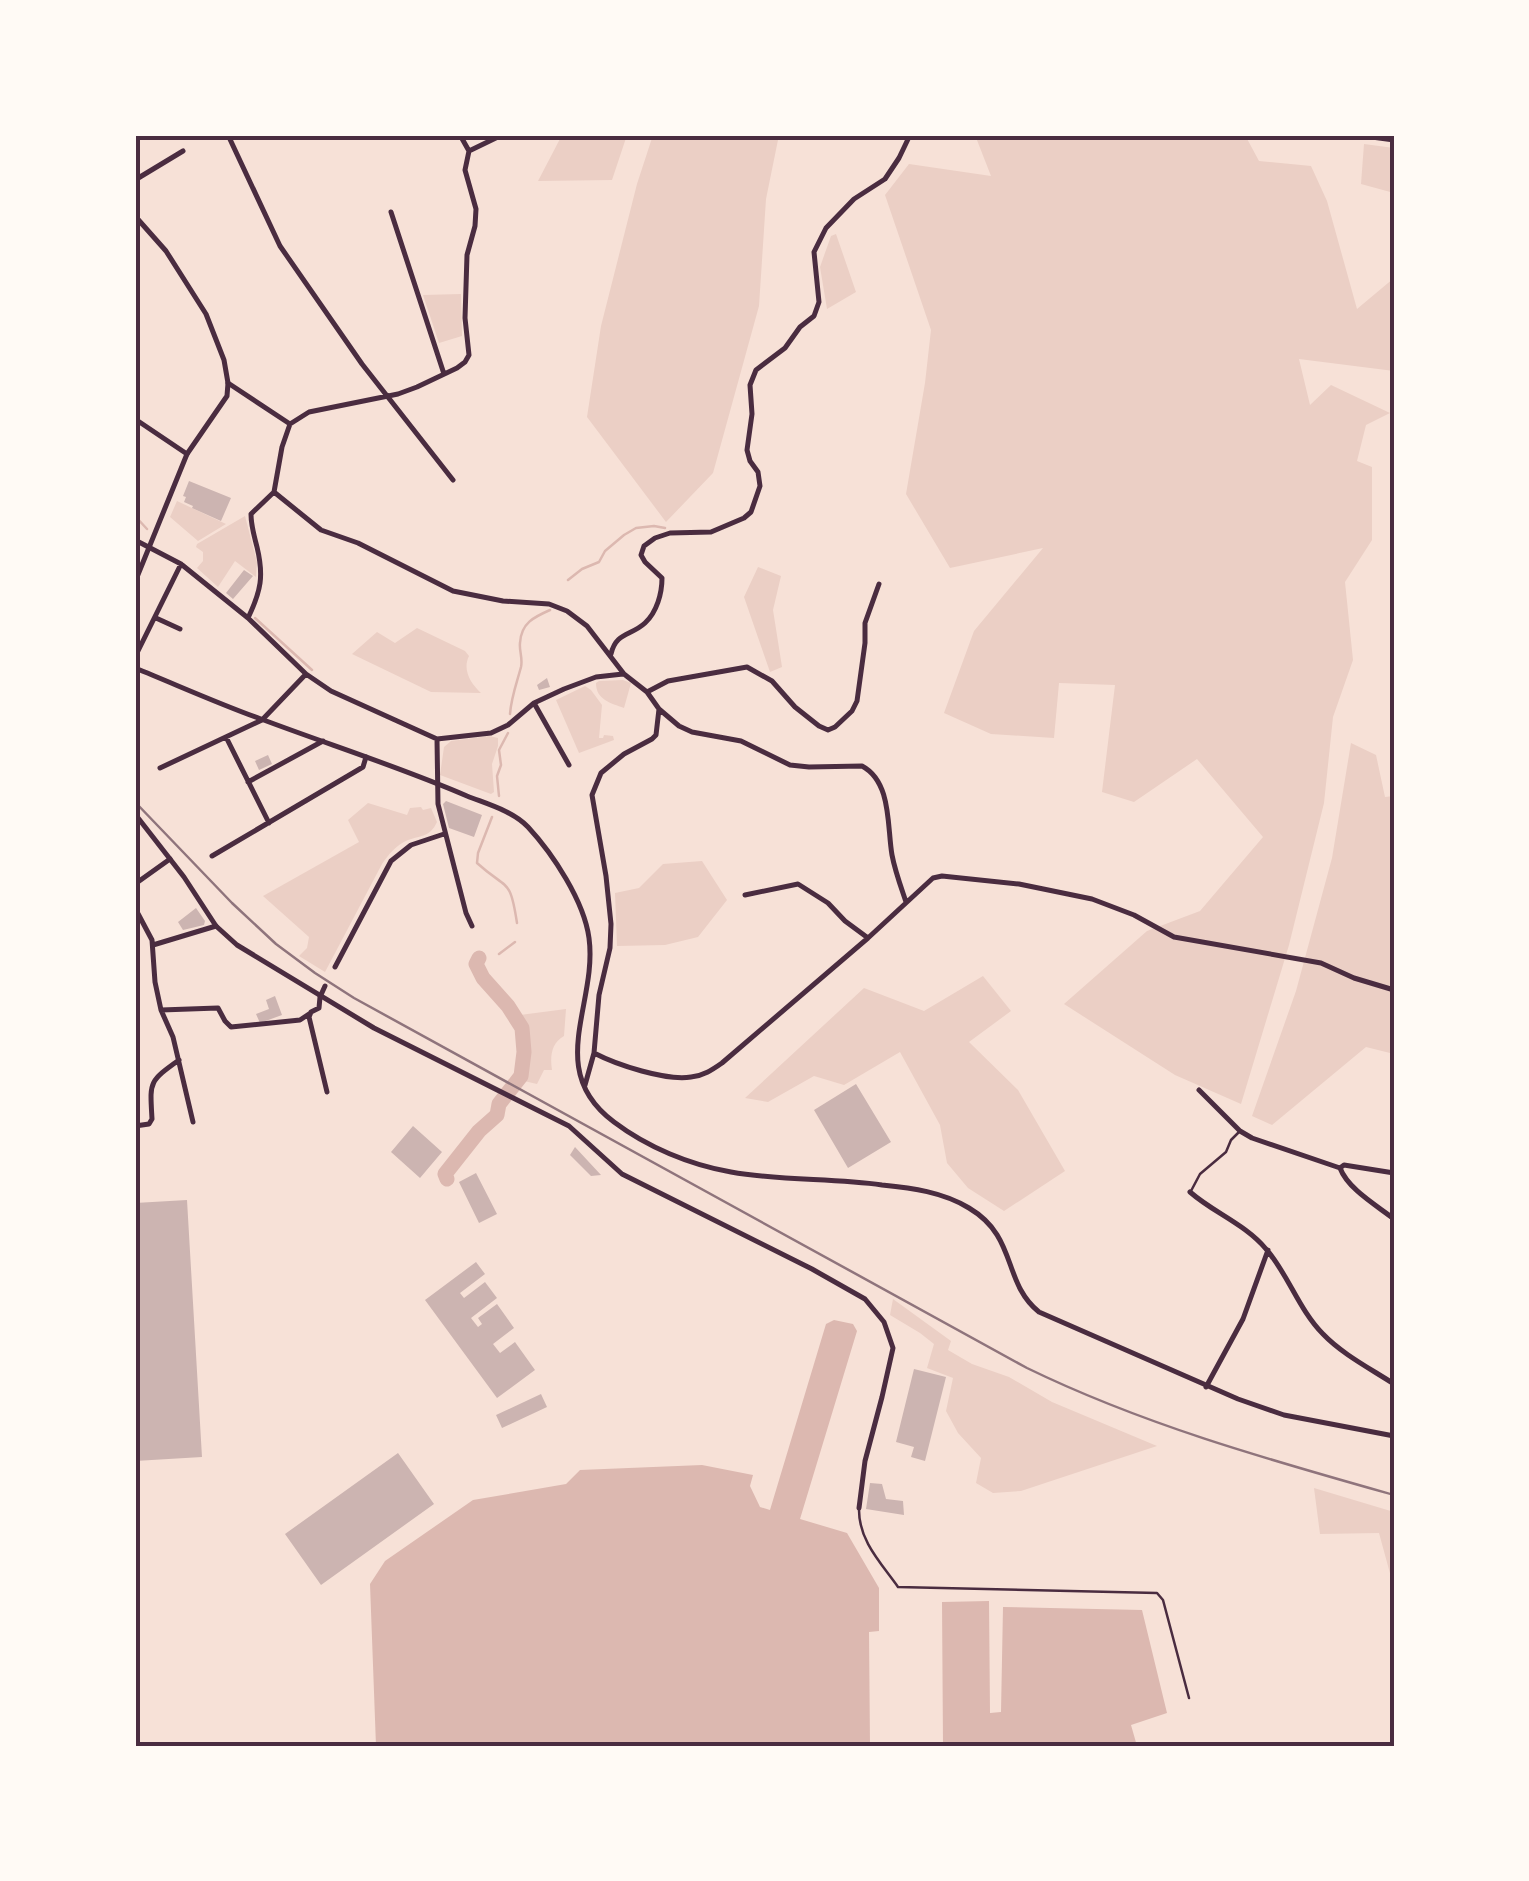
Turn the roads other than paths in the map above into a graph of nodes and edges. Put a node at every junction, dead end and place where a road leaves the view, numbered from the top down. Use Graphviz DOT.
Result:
graph roads {
  1 [pos="228,135"];
  2 [pos="460,135"];
  3 [pos="502,135"];
  4 [pos="910,135"];
  5 [pos="1357,135"];
  6 [pos="1394,140"];
  7 [pos="182,151"];
  8 [pos="469,151"];
  9 [pos="135,180"];
  10 [pos="391,212"];
  11 [pos="135,216"];
  12 [pos="444,374"];
  13 [pos="228,383"];
  14 [pos="386,395"];
  15 [pos="135,419"];
  16 [pos="290,424"];
  17 [pos="187,454"];
  18 [pos="453,480"];
  19 [pos="274,492"];
  20 [pos="135,540"];
  21 [pos="149,546"];
  22 [pos="138,563"];
  23 [pos="181,564"];
  24 [pos="135,582"];
  25 [pos="879,584"];
  26 [pos="155,617"];
  27 [pos="248,618"];
  28 [pos="180,630"];
  29 [pos="135,657"];
  30 [pos="611,657"];
  31 [pos="135,668"];
  32 [pos="306,674"];
  33 [pos="624,674"];
  34 [pos="647,692"];
  35 [pos="534,703"];
  36 [pos="659,708"];
  37 [pos="262,720"];
  38 [pos="226,737"];
  39 [pos="437,739"];
  40 [pos="323,741"];
  41 [pos="366,756"];
  42 [pos="569,764"];
  43 [pos="160,768"];
  44 [pos="248,782"];
  45 [pos="437,783"];
  46 [pos="135,814"];
  47 [pos="269,823"];
  48 [pos="444,834"];
  49 [pos="212,856"];
  50 [pos="170,858"];
  51 [pos="135,884"];
  52 [pos="745,895"];
  53 [pos="906,902"];
  54 [pos="135,908"];
  55 [pos="216,926"];
  56 [pos="472,926"];
  57 [pos="868,938"];
  58 [pos="153,945"];
  59 [pos="335,967"];
  60 [pos="326,986"];
  61 [pos="1394,990"];
  62 [pos="320,997"];
  63 [pos="161,1010"];
  64 [pos="309,1014"];
  65 [pos="594,1053"];
  66 [pos="180,1060"];
  67 [pos="584,1089"];
  68 [pos="1199,1090"];
  69 [pos="327,1092"];
  70 [pos="193,1122"];
  71 [pos="135,1126"];
  72 [pos="1240,1131"];
  73 [pos="1340,1168"];
  74 [pos="1394,1174"];
  75 [pos="1190,1192"];
  76 [pos="1394,1219"];
  77 [pos="1268,1250"];
  78 [pos="1394,1384"];
  79 [pos="1206,1387"];
  80 [pos="1394,1436"];
  81 [pos="859,1508"];
  82 [pos="1189,1698"];
  1 -- 14 [label="street"];
  2 -- 8 [label="street"];
  3 -- 8 [label="street"];
  4 -- 30 [label="street"];
  5 -- 6 [label="street"];
  7 -- 9 [label="street"];
  8 -- 12 [label="street"];
  10 -- 12 [label="street"];
  11 -- 13 [label="street"];
  12 -- 14 [label="street"];
  13 -- 16 [label="street"];
  13 -- 17 [label="street"];
  14 -- 16 [label="street"];
  14 -- 18 [label="street"];
  15 -- 17 [label="street"];
  16 -- 19 [label="street"];
  17 -- 21 [label="street"];
  19 -- 27 [label="street"];
  19 -- 30 [label="street"];
  20 -- 21 [label="street"];
  21 -- 22 [label="street"];
  21 -- 23 [label="street"];
  22 -- 24 [label="street"];
  23 -- 26 [label="street"];
  23 -- 27 [label="street"];
  25 -- 34 [label="street"];
  26 -- 28 [label="street"];
  26 -- 29 [label="street"];
  27 -- 32 [label="street"];
  30 -- 33 [label="street"];
  31 -- 37 [label="street"];
  32 -- 37 [label="street"];
  32 -- 39 [label="street"];
  33 -- 34 [label="street"];
  33 -- 35 [label="street"];
  34 -- 36 [label="street"];
  35 -- 39 [label="street"];
  35 -- 42 [label="street"];
  36 -- 53 [label="street"];
  36 -- 65 [label="street"];
  37 -- 38 [label="street"];
  37 -- 40 [label="street"];
  38 -- 43 [label="street"];
  38 -- 44 [label="street"];
  39 -- 45 [label="street"];
  40 -- 41 [label="street"];
  40 -- 44 [label="street"];
  41 -- 45 [label="street"];
  41 -- 47 [label="street"];
  44 -- 47 [label="street"];
  45 -- 48 [label="street"];
  45 -- 67 [label="street"];
  46 -- 50 [label="street"];
  47 -- 49 [label="street"];
  48 -- 56 [label="street"];
  48 -- 59 [label="street"];
  50 -- 51 [label="street"];
  50 -- 55 [label="street"];
  52 -- 57 [label="street"];
  53 -- 57 [label="street"];
  53 -- 61 [label="street"];
  54 -- 58 [label="street"];
  55 -- 58 [label="street"];
  55 -- 62 [label="street"];
  57 -- 65 [label="street"];
  58 -- 63 [label="street"];
  60 -- 62 [label="street"];
  62 -- 64 [label="street"];
  62 -- 81 [label="street"];
  63 -- 64 [label="street"];
  63 -- 66 [label="street"];
  64 -- 69 [label="street"];
  65 -- 67 [label="street"];
  66 -- 70 [label="street"];
  66 -- 71 [label="street"];
  67 -- 79 [label="street"];
  68 -- 72 [label="street"];
  72 -- 73 [label="street"];
  72 -- 75 [label="lane"];
  73 -- 74 [label="street"];
  73 -- 76 [label="street"];
  75 -- 77 [label="street"];
  77 -- 78 [label="street"];
  77 -- 79 [label="street"];
  79 -- 80 [label="street"];
  81 -- 82 [label="lane"];
}
